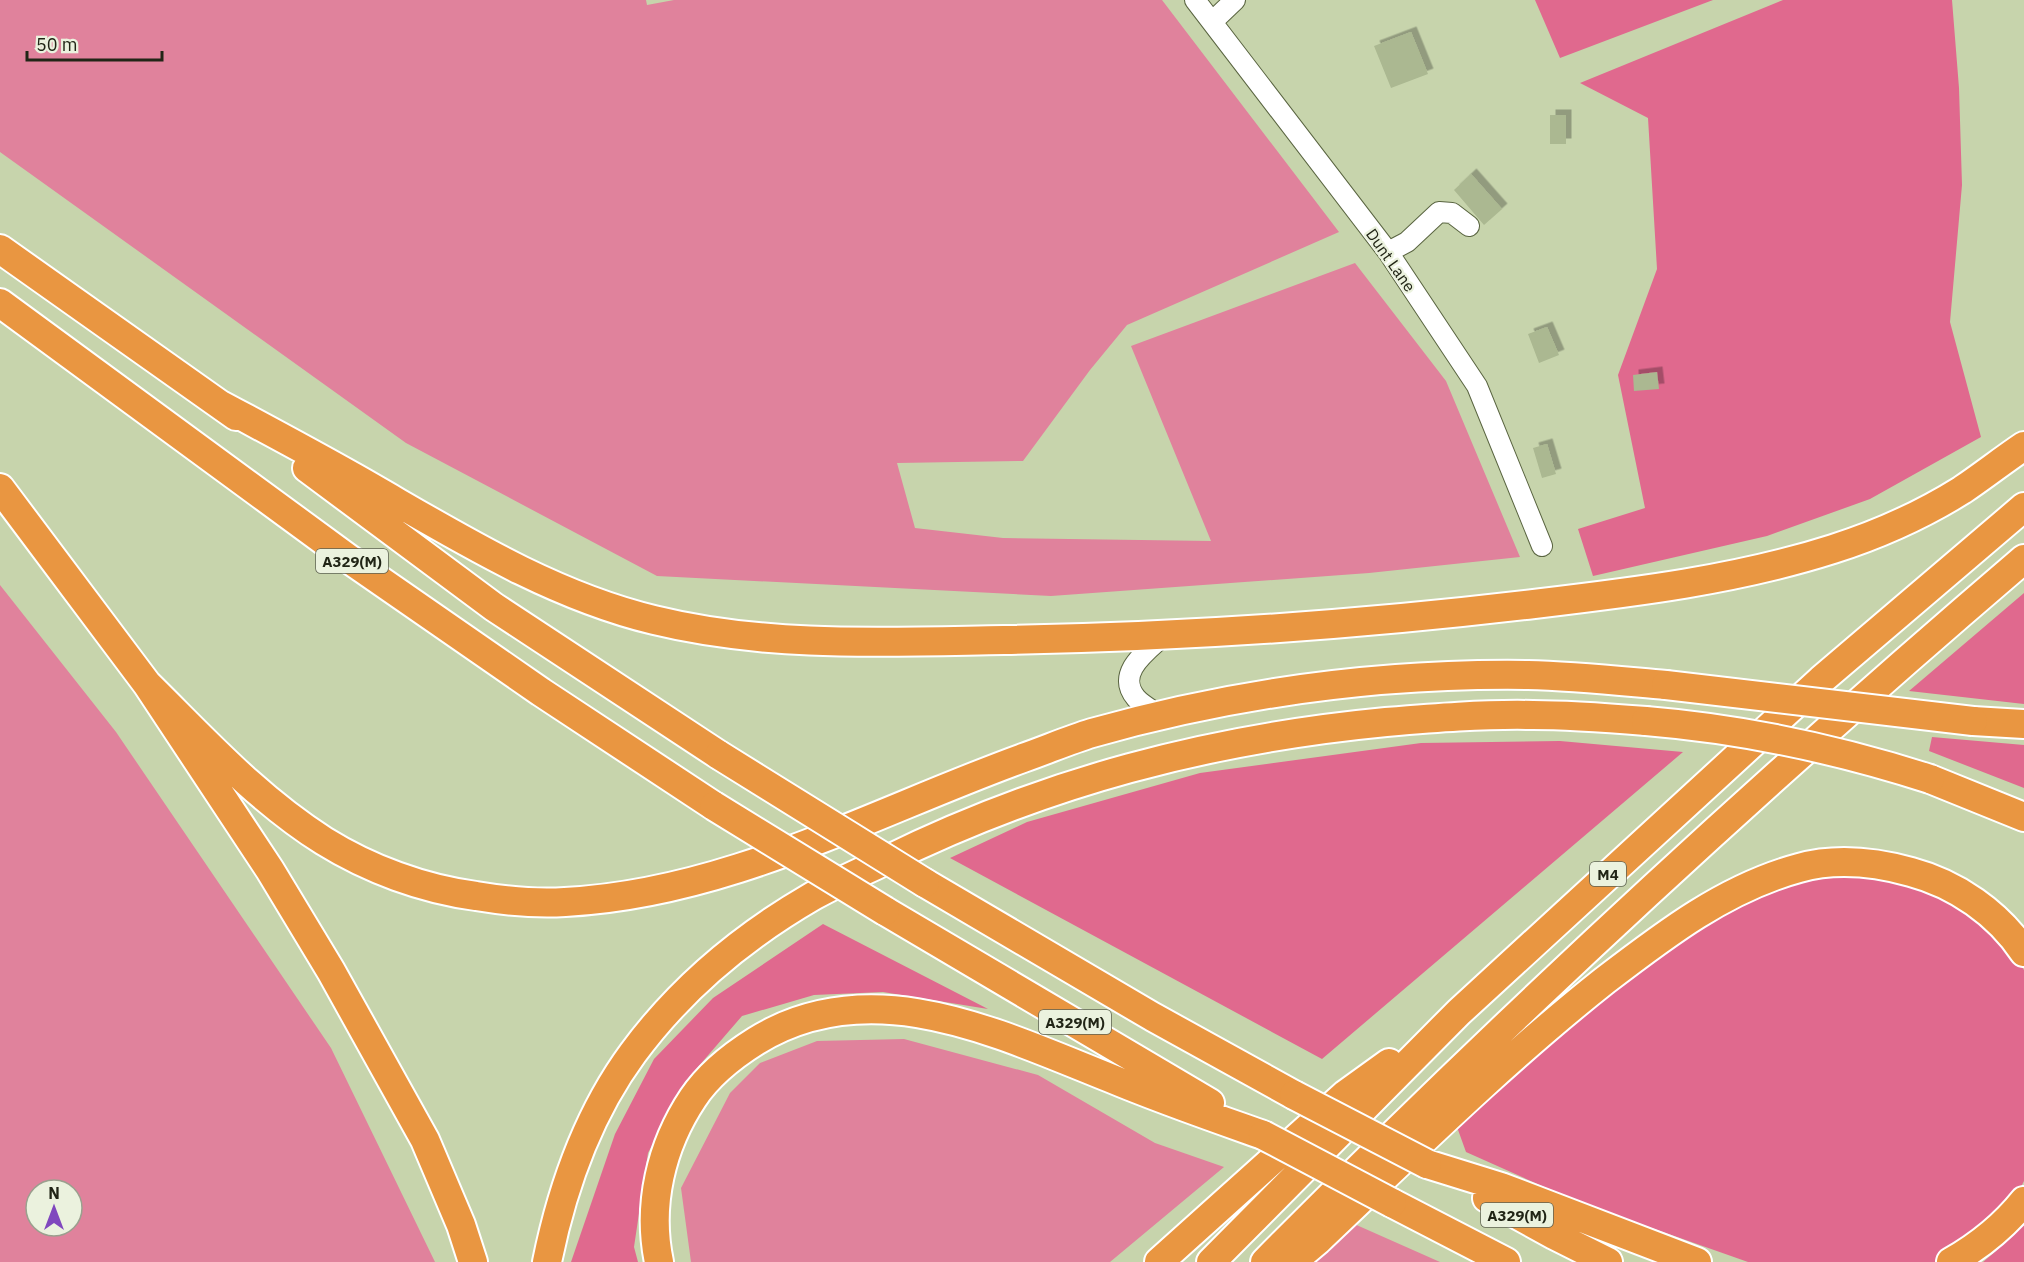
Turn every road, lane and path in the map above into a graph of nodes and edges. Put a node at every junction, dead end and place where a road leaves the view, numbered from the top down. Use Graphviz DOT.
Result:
graph roads {
  1 [pos="1195,0"];
  2 [pos="1234,0"];
  3 [pos="1212,22"];
  4 [pos="1469,226"];
  5 [pos="0,249"];
  6 [pos="1388,252"];
  7 [pos="0,303"];
  8 [pos="222,405"];
  9 [pos="2024,446"];
  10 [pos="0,488"];
  11 [pos="2024,507"];
  12 [pos="1542,546"];
  13 [pos="2024,559"];
  14 [pos="1163,636"];
  15 [pos="147,684"];
  16 [pos="1159,715"];
  17 [pos="2024,724"];
  18 [pos="2024,816"];
  19 [pos="2024,952"];
  20 [pos="1459,1012"];
  21 [pos="1263,1135"];
  22 [pos="1427,1164"];
  23 [pos="2024,1200"];
  24 [pos="473,1262"];
  25 [pos="546,1262"];
  26 [pos="659,1262"];
  27 [pos="1159,1262"];
  28 [pos="1211,1262"];
  29 [pos="1265,1262"];
  30 [pos="1292,1262"];
  31 [pos="1506,1262"];
  32 [pos="1608,1262"];
  33 [pos="1697,1262"];
  34 [pos="1951,1262"];
  1 -- 3 [label="street, Dunt Lane"];
  2 -- 3 [label="street"];
  3 -- 6 [label="street, Dunt Lane"];
  4 -- 6 [label="street"];
  5 -- 8 [label="highway, A329(M)"];
  6 -- 12 [label="street, Dunt Lane"];
  7 -- 21 [label="highway, A329(M), bridge"];
  8 -- 14 [label="highway"];
  8 -- 22 [label="highway, A329(M), bridge"];
  9 -- 14 [label="highway"];
  10 -- 15 [label="highway"];
  11 -- 20 [label="highway, M4"];
  13 -- 29 [label="highway, M4"];
  14 -- 16 [label="street"];
  15 -- 16 [label="highway"];
  15 -- 24 [label="highway"];
  16 -- 17 [label="highway, bridge"];
  18 -- 25 [label="highway, bridge"];
  19 -- 30 [label="highway"];
  20 -- 27 [label="highway"];
  20 -- 28 [label="highway, M4"];
  21 -- 26 [label="highway"];
  21 -- 31 [label="highway, A329(M), bridge"];
  22 -- 32 [label="highway, A329(M)"];
  22 -- 33 [label="highway"];
  23 -- 34 [label="highway"];
}
